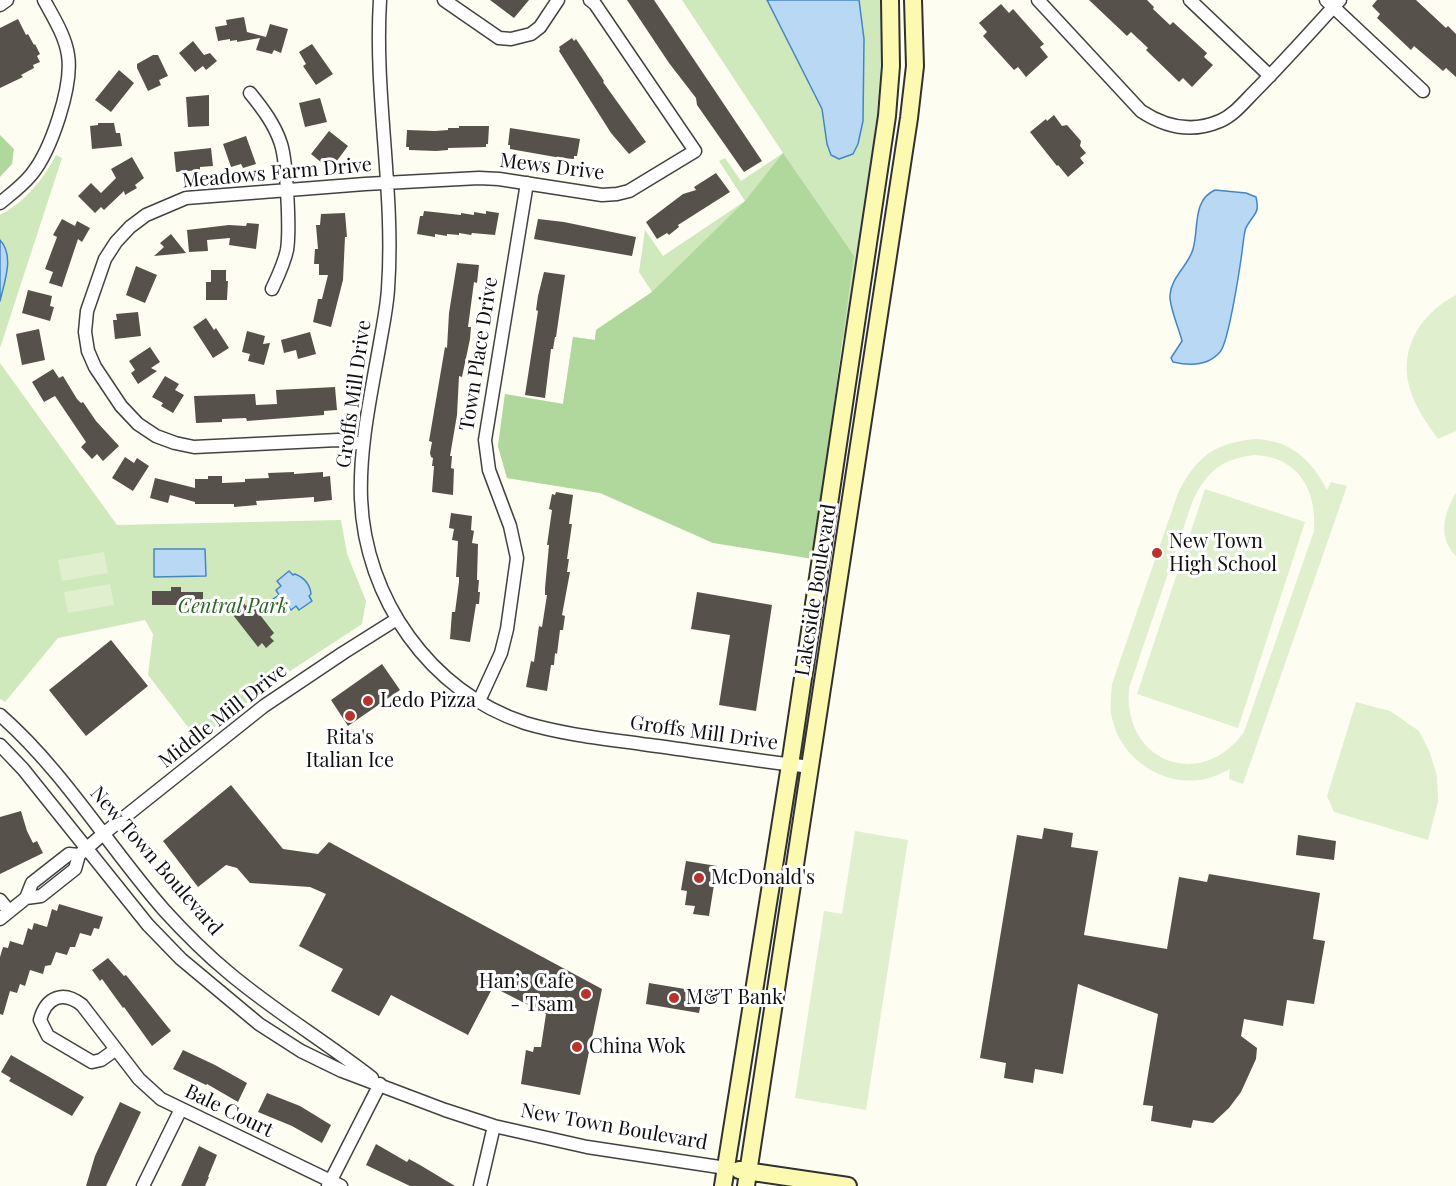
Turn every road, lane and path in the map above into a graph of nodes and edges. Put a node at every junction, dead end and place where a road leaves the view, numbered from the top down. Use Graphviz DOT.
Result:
graph roads {
  1 [pos="7,0"];
  2 [pos="44,0"];
  3 [pos="380,0"];
  4 [pos="444,0"];
  5 [pos="558,0"];
  6 [pos="590,0"];
  7 [pos="890,0"];
  8 [pos="913,0"];
  9 [pos="1038,0"];
  10 [pos="1190,0"];
  11 [pos="1334,2"];
  12 [pos="0,5"];
  13 [pos="1270,76"];
  14 [pos="1423,91"];
  15 [pos="250,93"];
  16 [pos="388,183"];
  17 [pos="527,183"];
  18 [pos="286,190"];
  19 [pos="0,203"];
  20 [pos="272,289"];
  21 [pos="363,444"];
  22 [pos="397,619"];
  23 [pos="479,700"];
  24 [pos="0,715"];
  25 [pos="0,745"];
  26 [pos="790,765"];
  27 [pos="811,767"];
  28 [pos="102,835"];
  29 [pos="82,852"];
  30 [pos="0,900"];
  31 [pos="4,915"];
  32 [pos="115,1050"];
  33 [pos="380,1084"];
  34 [pos="181,1109"];
  35 [pos="494,1126"];
  36 [pos="726,1168"];
  37 [pos="748,1178"];
  38 [pos="333,1184"];
  39 [pos="143,1186"];
  40 [pos="480,1186"];
  41 [pos="723,1186"];
  42 [pos="848,1186"];
  1 -- 12 [label="street"];
  2 -- 19 [label="street"];
  3 -- 16 [label="street, Groffs Mill Drive"];
  4 -- 5 [label="street"];
  6 -- 17 [label="street, Mews Drive"];
  7 -- 26 [label="main road, Lakeside Boulevard"];
  8 -- 27 [label="main road, Lakeside Boulevard"];
  9 -- 13 [label="street"];
  10 -- 13 [label="street"];
  11 -- 13 [label="street"];
  11 -- 14 [label="street"];
  15 -- 18 [label="street"];
  16 -- 17 [label="street, Mews Drive"];
  16 -- 18 [label="street, Meadows Farm Drive"];
  16 -- 21 [label="street, Groffs Mill Drive"];
  17 -- 23 [label="street, Town Place Drive"];
  18 -- 20 [label="street"];
  18 -- 21 [label="street, Meadows Farm Drive"];
  21 -- 22 [label="street, Groffs Mill Drive"];
  22 -- 23 [label="street, Groffs Mill Drive"];
  22 -- 28 [label="street, Middle Mill Drive"];
  23 -- 26 [label="street, Groffs Mill Drive"];
  24 -- 28 [label="street, New Town Boulevard"];
  25 -- 29 [label="street, New Town Boulevard"];
  26 -- 27 [label="street, Groffs Mill Drive"];
  26 -- 36 [label="main road, Lakeside Boulevard"];
  27 -- 37 [label="main road, Lakeside Boulevard"];
  28 -- 29 [label="street, Middle Mill Drive"];
  28 -- 33 [label="street, New Town Boulevard"];
  29 -- 31 [label="street, Middle Mill Drive"];
  29 -- 33 [label="street, New Town Boulevard"];
  30 -- 31 [label="street"];
  32 -- 32 [label="street, Bale Court"];
  32 -- 34 [label="street, Bale Court"];
  33 -- 35 [label="street, New Town Boulevard"];
  33 -- 38 [label="street"];
  34 -- 38 [label="street, Bale Court"];
  34 -- 39 [label="street"];
  35 -- 36 [label="street, New Town Boulevard"];
  35 -- 40 [label="street"];
  36 -- 37 [label="main road, New Town Boulevard"];
  36 -- 41 [label="main road, Lakeside Boulevard"];
  37 -- 42 [label="main road, New Town Boulevard"];
}
